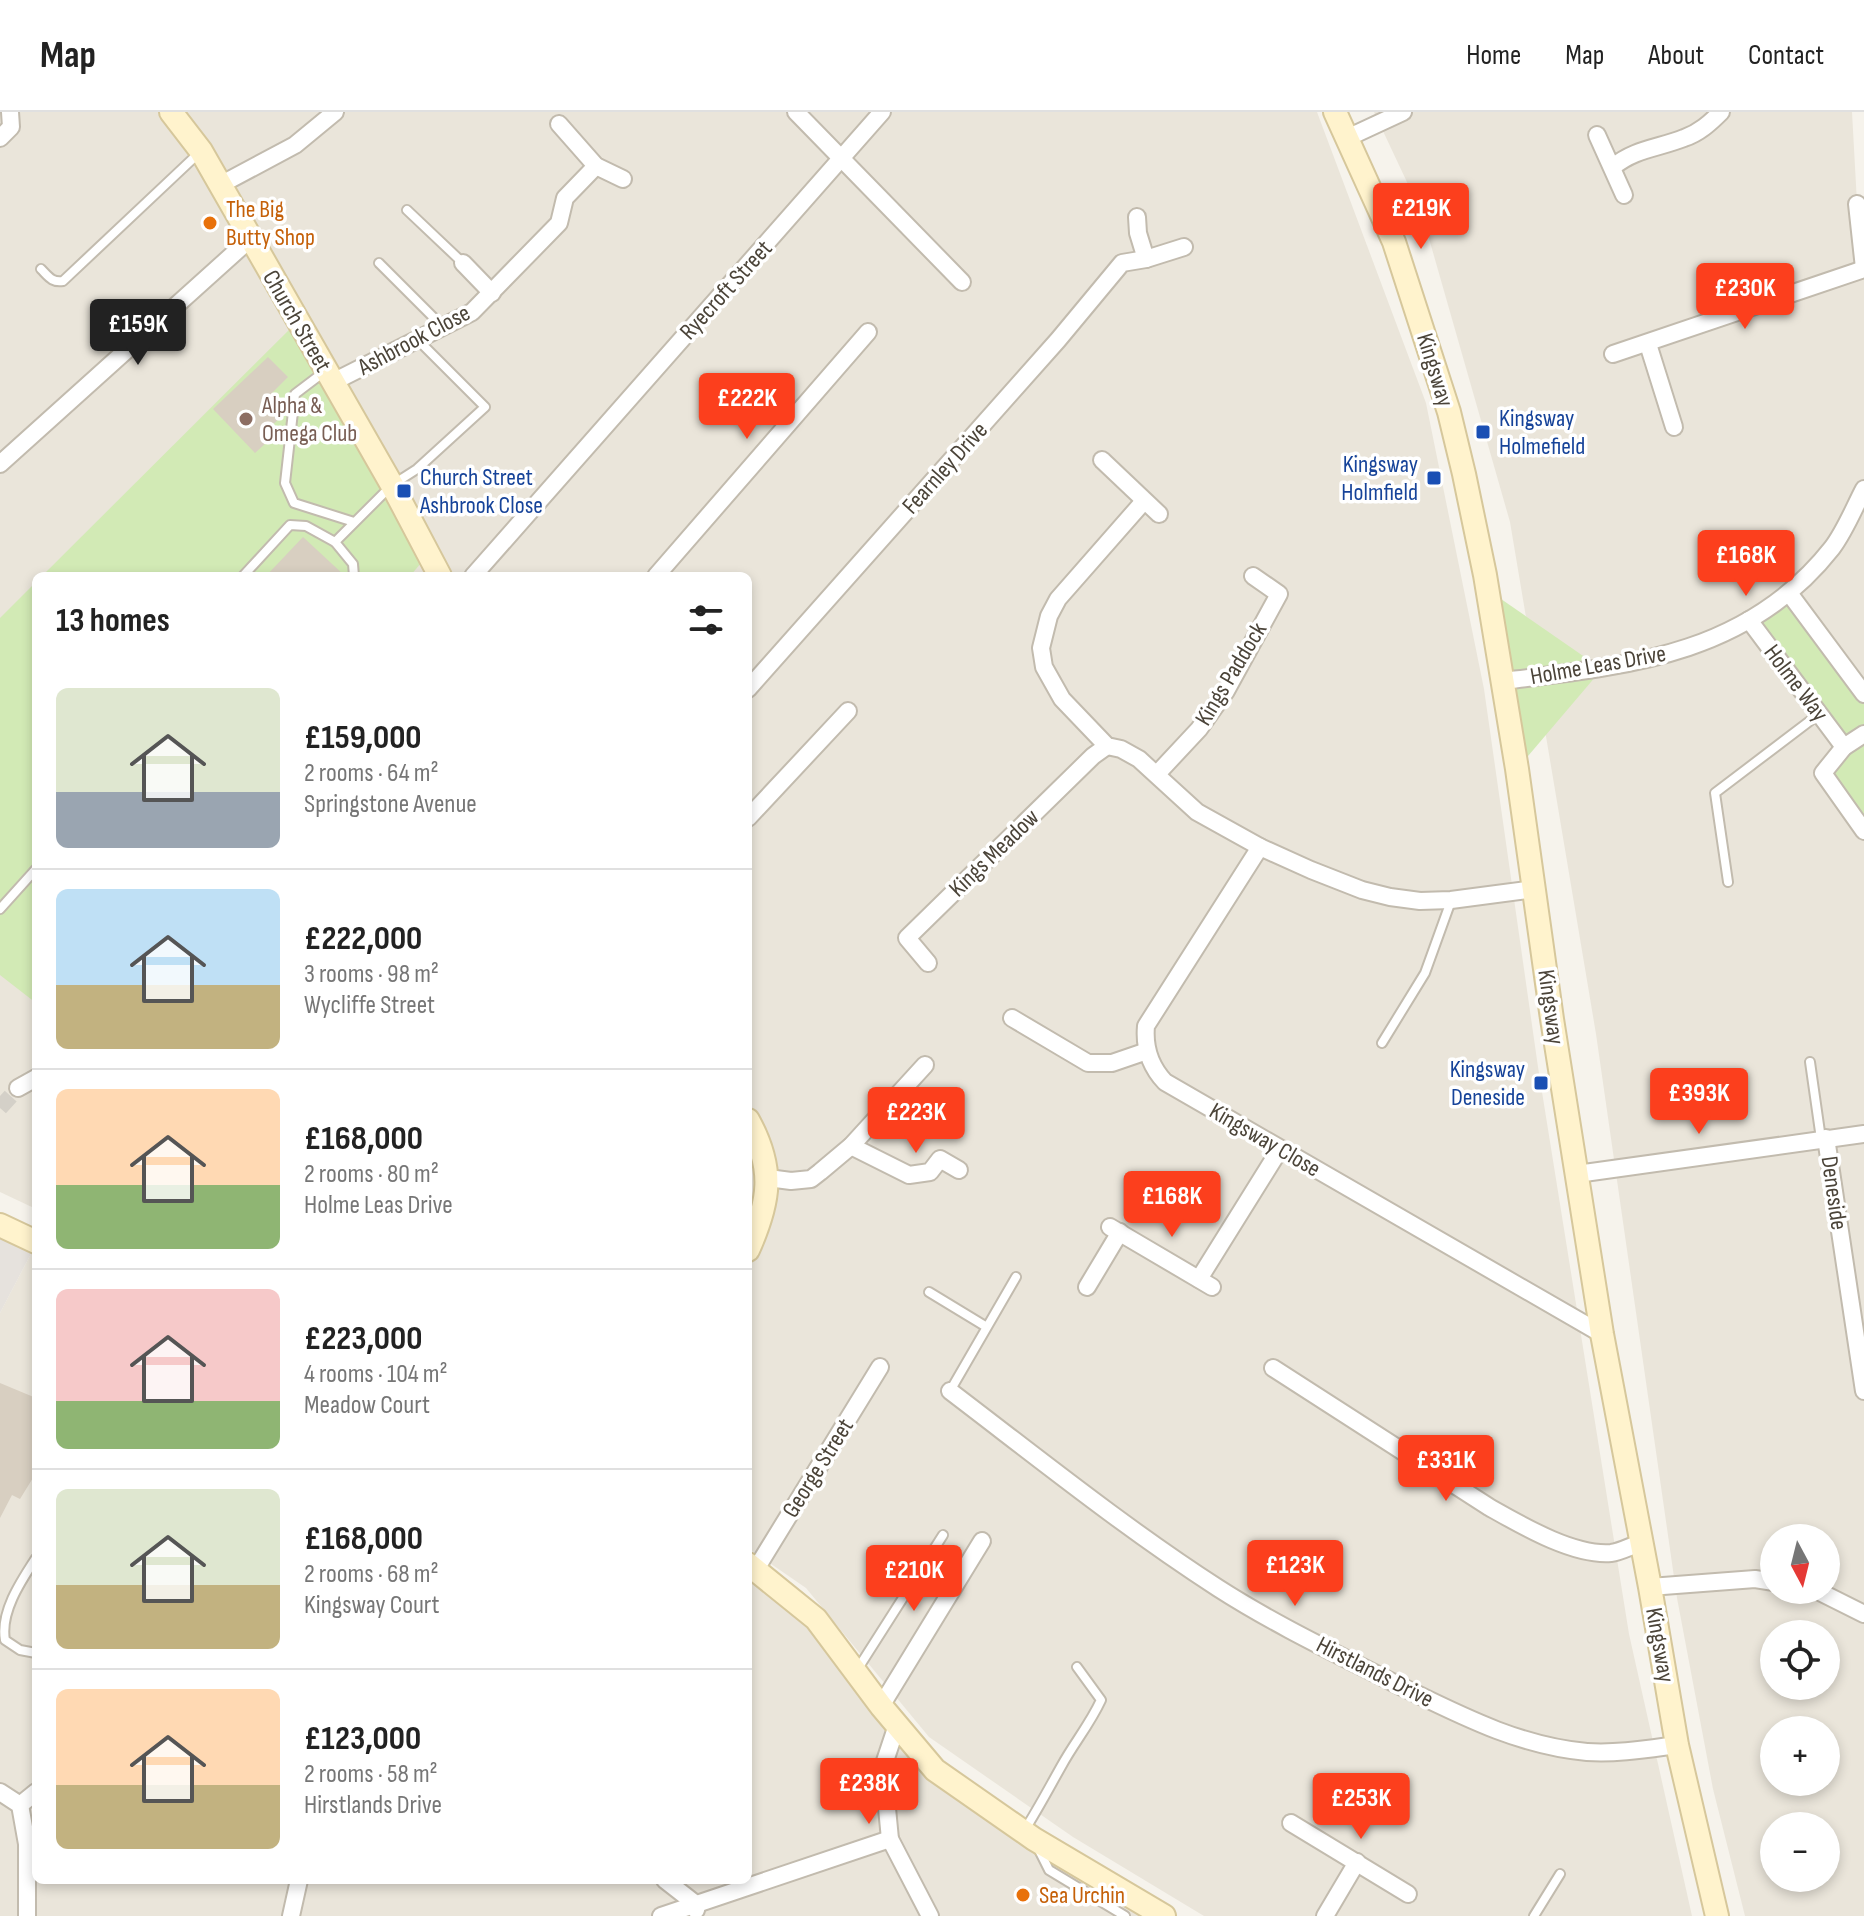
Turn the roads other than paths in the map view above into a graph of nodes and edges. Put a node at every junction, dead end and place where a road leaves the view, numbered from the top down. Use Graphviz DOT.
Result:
graph roads {
  1 [pos="10,112"];
  2 [pos="171,112"];
  3 [pos="335,112"];
  4 [pos="796,112"];
  5 [pos="882,112"];
  6 [pos="1335,112"];
  7 [pos="1403,112"];
  8 [pos="1721,112"];
  9 [pos="559,124"];
  10 [pos="1597,135"];
  11 [pos="0,138"];
  12 [pos="1347,138"];
  13 [pos="201,151"];
  14 [pos="842,159"];
  15 [pos="596,166"];
  16 [pos="1613,167"];
  17 [pos="623,179"];
  18 [pos="220,185"];
  19 [pos="1624,195"];
  20 [pos="1857,204"];
  21 [pos="407,210"];
  22 [pos="1137,217"];
  23 [pos="250,239"];
  24 [pos="1184,247"];
  25 [pos="1146,259"];
  26 [pos="379,263"];
  27 [pos="463,263"];
  28 [pos="1864,268"];
  29 [pos="41,269"];
  30 [pos="962,282"];
  31 [pos="492,293"];
  32 [pos="442,326"];
  33 [pos="868,332"];
  34 [pos="417,339"];
  35 [pos="1648,344"];
  36 [pos="1613,354"];
  37 [pos="329,377"];
  38 [pos="1674,427"];
  39 [pos="1102,460"];
  40 [pos="0,464"];
  41 [pos="392,485"];
  42 [pos="1864,489"];
  43 [pos="1144,501"];
  44 [pos="1159,514"];
  45 [pos="354,522"];
  46 [pos="335,542"];
  47 [pos="247,572"];
  48 [pos="354,572"];
  49 [pos="436,572"];
  50 [pos="477,572"];
  51 [pos="659,572"];
  52 [pos="1253,576"];
  53 [pos="1789,593"];
  54 [pos="1749,620"];
  55 [pos="1503,681"];
  56 [pos="752,684"];
  57 [pos="1864,694"];
  58 [pos="848,711"];
  59 [pos="1819,714"];
  60 [pos="1864,734"];
  61 [pos="1107,746"];
  62 [pos="1844,747"];
  63 [pos="1157,774"];
  64 [pos="752,814"];
  65 [pos="1864,831"];
  66 [pos="1260,847"];
  67 [pos="32,873"];
  68 [pos="1728,882"];
  69 [pos="1534,889"];
  70 [pos="1451,900"];
  71 [pos="0,909"];
  72 [pos="928,963"];
  73 [pos="1012,1018"];
  74 [pos="1382,1043"];
  75 [pos="1147,1051"];
  76 [pos="1810,1062"];
  77 [pos="925,1065"];
  78 [pos="32,1080"];
  79 [pos="18,1088"];
  80 [pos="752,1127"];
  81 [pos="1864,1134"];
  82 [pos="1823,1138"];
  83 [pos="851,1146"];
  84 [pos="1280,1149"];
  85 [pos="959,1170"];
  86 [pos="1577,1174"];
  87 [pos="768,1178"];
  88 [pos="1,1229"];
  89 [pos="32,1241"];
  90 [pos="752,1241"];
  91 [pos="1016,1277"];
  92 [pos="1087,1287"];
  93 [pos="929,1292"];
  94 [pos="985,1326"];
  95 [pos="1602,1334"];
  96 [pos="880,1367"];
  97 [pos="1273,1368"];
  98 [pos="950,1391"];
  99 [pos="1864,1391"];
  100 [pos="943,1535"];
  101 [pos="982,1541"];
  102 [pos="1640,1543"];
  103 [pos="32,1565"];
  104 [pos="752,1566"];
  105 [pos="1760,1580"];
  106 [pos="1650,1587"];
  107 [pos="1840,1602"];
  108 [pos="1864,1614"];
  109 [pos="32,1652"];
  110 [pos="1077,1667"];
  111 [pos="857,1671"];
  112 [pos="881,1706"];
  113 [pos="897,1725"];
  114 [pos="1677,1745"];
  115 [pos="0,1792"];
  116 [pos="32,1795"];
  117 [pos="20,1805"];
  118 [pos="1291,1823"];
  119 [pos="1029,1835"];
  120 [pos="890,1839"];
  121 [pos="31,1854"];
  122 [pos="1357,1862"];
  123 [pos="1560,1874"];
  124 [pos="298,1884"];
  125 [pos="669,1884"];
  126 [pos="1408,1894"];
  127 [pos="696,1910"];
  128 [pos="27,1916"];
  129 [pos="291,1916"];
  130 [pos="661,1916"];
  131 [pos="930,1916"];
  132 [pos="1125,1916"];
  133 [pos="1164,1916"];
  134 [pos="1325,1916"];
  135 [pos="1534,1916"];
  136 [pos="1717,1916"];
  1 -- 11 [label="street"];
  2 -- 13 [label="main road, Church Street"];
  3 -- 18 [label="street"];
  4 -- 14 [label="street"];
  5 -- 14 [label="street, Ryecroft Street"];
  6 -- 12 [label="main road, Kingsway"];
  7 -- 12 [label="street"];
  8 -- 16 [label="street"];
  9 -- 15 [label="street"];
  10 -- 16 [label="street"];
  12 -- 55 [label="main road, Kingsway"];
  13 -- 18 [label="main road, Church Street"];
  13 -- 29 [label="lane"];
  14 -- 30 [label="street"];
  14 -- 50 [label="street, Ryecroft Street"];
  15 -- 17 [label="street"];
  15 -- 31 [label="street, Ashbrook Close"];
  16 -- 19 [label="street"];
  18 -- 23 [label="main road, Church Street"];
  20 -- 28 [label="street"];
  21 -- 27 [label="lane"];
  22 -- 25 [label="street"];
  23 -- 37 [label="main road, Church Street"];
  23 -- 40 [label="street"];
  24 -- 25 [label="street, Fearnley Drive"];
  25 -- 56 [label="street, Fearnley Drive"];
  26 -- 32 [label="lane"];
  27 -- 31 [label="street, Ashbrook Close"];
  28 -- 35 [label="street"];
  31 -- 32 [label="street, Ashbrook Close"];
  32 -- 34 [label="street, Ashbrook Close"];
  33 -- 51 [label="street"];
  34 -- 37 [label="street, Ashbrook Close"];
  34 -- 41 [label="lane"];
  35 -- 36 [label="street"];
  35 -- 38 [label="street"];
  37 -- 41 [label="main road, Church Street"];
  37 -- 45 [label="lane"];
  39 -- 43 [label="street"];
  41 -- 45 [label="lane"];
  41 -- 49 [label="main road, Church Street"];
  42 -- 53 [label="street, Holme Leas Drive"];
  43 -- 44 [label="street"];
  43 -- 61 [label="street"];
  45 -- 46 [label="lane"];
  46 -- 47 [label="lane"];
  46 -- 48 [label="lane"];
  52 -- 63 [label="street, Kings Paddock"];
  53 -- 54 [label="street, Holme Leas Drive"];
  53 -- 57 [label="street, Holme Way"];
  54 -- 55 [label="street, Holme Leas Drive"];
  54 -- 59 [label="street, Holme Way"];
  55 -- 69 [label="main road, Kingsway"];
  58 -- 64 [label="street"];
  59 -- 62 [label="street, Holme Way"];
  59 -- 68 [label="lane"];
  60 -- 62 [label="street, Holme Way"];
  61 -- 63 [label="street"];
  61 -- 72 [label="street, Kings Meadow"];
  62 -- 65 [label="street, Holme Way"];
  63 -- 66 [label="street"];
  66 -- 70 [label="street"];
  66 -- 75 [label="street"];
  67 -- 71 [label="lane"];
  69 -- 70 [label="street"];
  69 -- 86 [label="main road, Kingsway"];
  70 -- 74 [label="lane"];
  73 -- 75 [label="street"];
  75 -- 84 [label="street, Kingsway Close"];
  76 -- 82 [label="lane"];
  77 -- 83 [label="street"];
  78 -- 79 [label="street"];
  80 -- 87 [label="main road"];
  81 -- 82 [label="street, Deneside"];
  82 -- 86 [label="street, Deneside"];
  82 -- 99 [label="street, Deneside"];
  83 -- 85 [label="street"];
  83 -- 87 [label="street"];
  84 -- 92 [label="street"];
  84 -- 95 [label="street, Kingsway Close"];
  86 -- 95 [label="main road, Kingsway"];
  87 -- 90 [label="main road"];
  88 -- 89 [label="main road"];
  91 -- 94 [label="lane"];
  93 -- 94 [label="lane"];
  94 -- 98 [label="lane"];
  95 -- 102 [label="main road, Kingsway"];
  96 -- 104 [label="street, George Street"];
  97 -- 102 [label="street"];
  98 -- 114 [label="street, Hirstlands Drive"];
  100 -- 111 [label="lane"];
  101 -- 112 [label="street"];
  102 -- 106 [label="main road, Kingsway"];
  103 -- 109 [label="lane"];
  104 -- 111 [label="main road"];
  105 -- 106 [label="street"];
  106 -- 114 [label="main road, Kingsway"];
  107 -- 108 [label="street"];
  110 -- 119 [label="lane"];
  111 -- 112 [label="main road"];
  112 -- 113 [label="main road"];
  113 -- 119 [label="main road"];
  113 -- 120 [label="street"];
  114 -- 136 [label="main road, Kingsway"];
  115 -- 117 [label="street"];
  116 -- 117 [label="street"];
  117 -- 121 [label="street"];
  118 -- 122 [label="street"];
  119 -- 132 [label="lane"];
  119 -- 133 [label="main road"];
  120 -- 127 [label="street"];
  120 -- 131 [label="street"];
  121 -- 128 [label="street"];
  122 -- 126 [label="street"];
  122 -- 134 [label="street"];
  123 -- 135 [label="lane"];
  124 -- 129 [label="street"];
  125 -- 127 [label="street"];
  127 -- 130 [label="street"];
}
